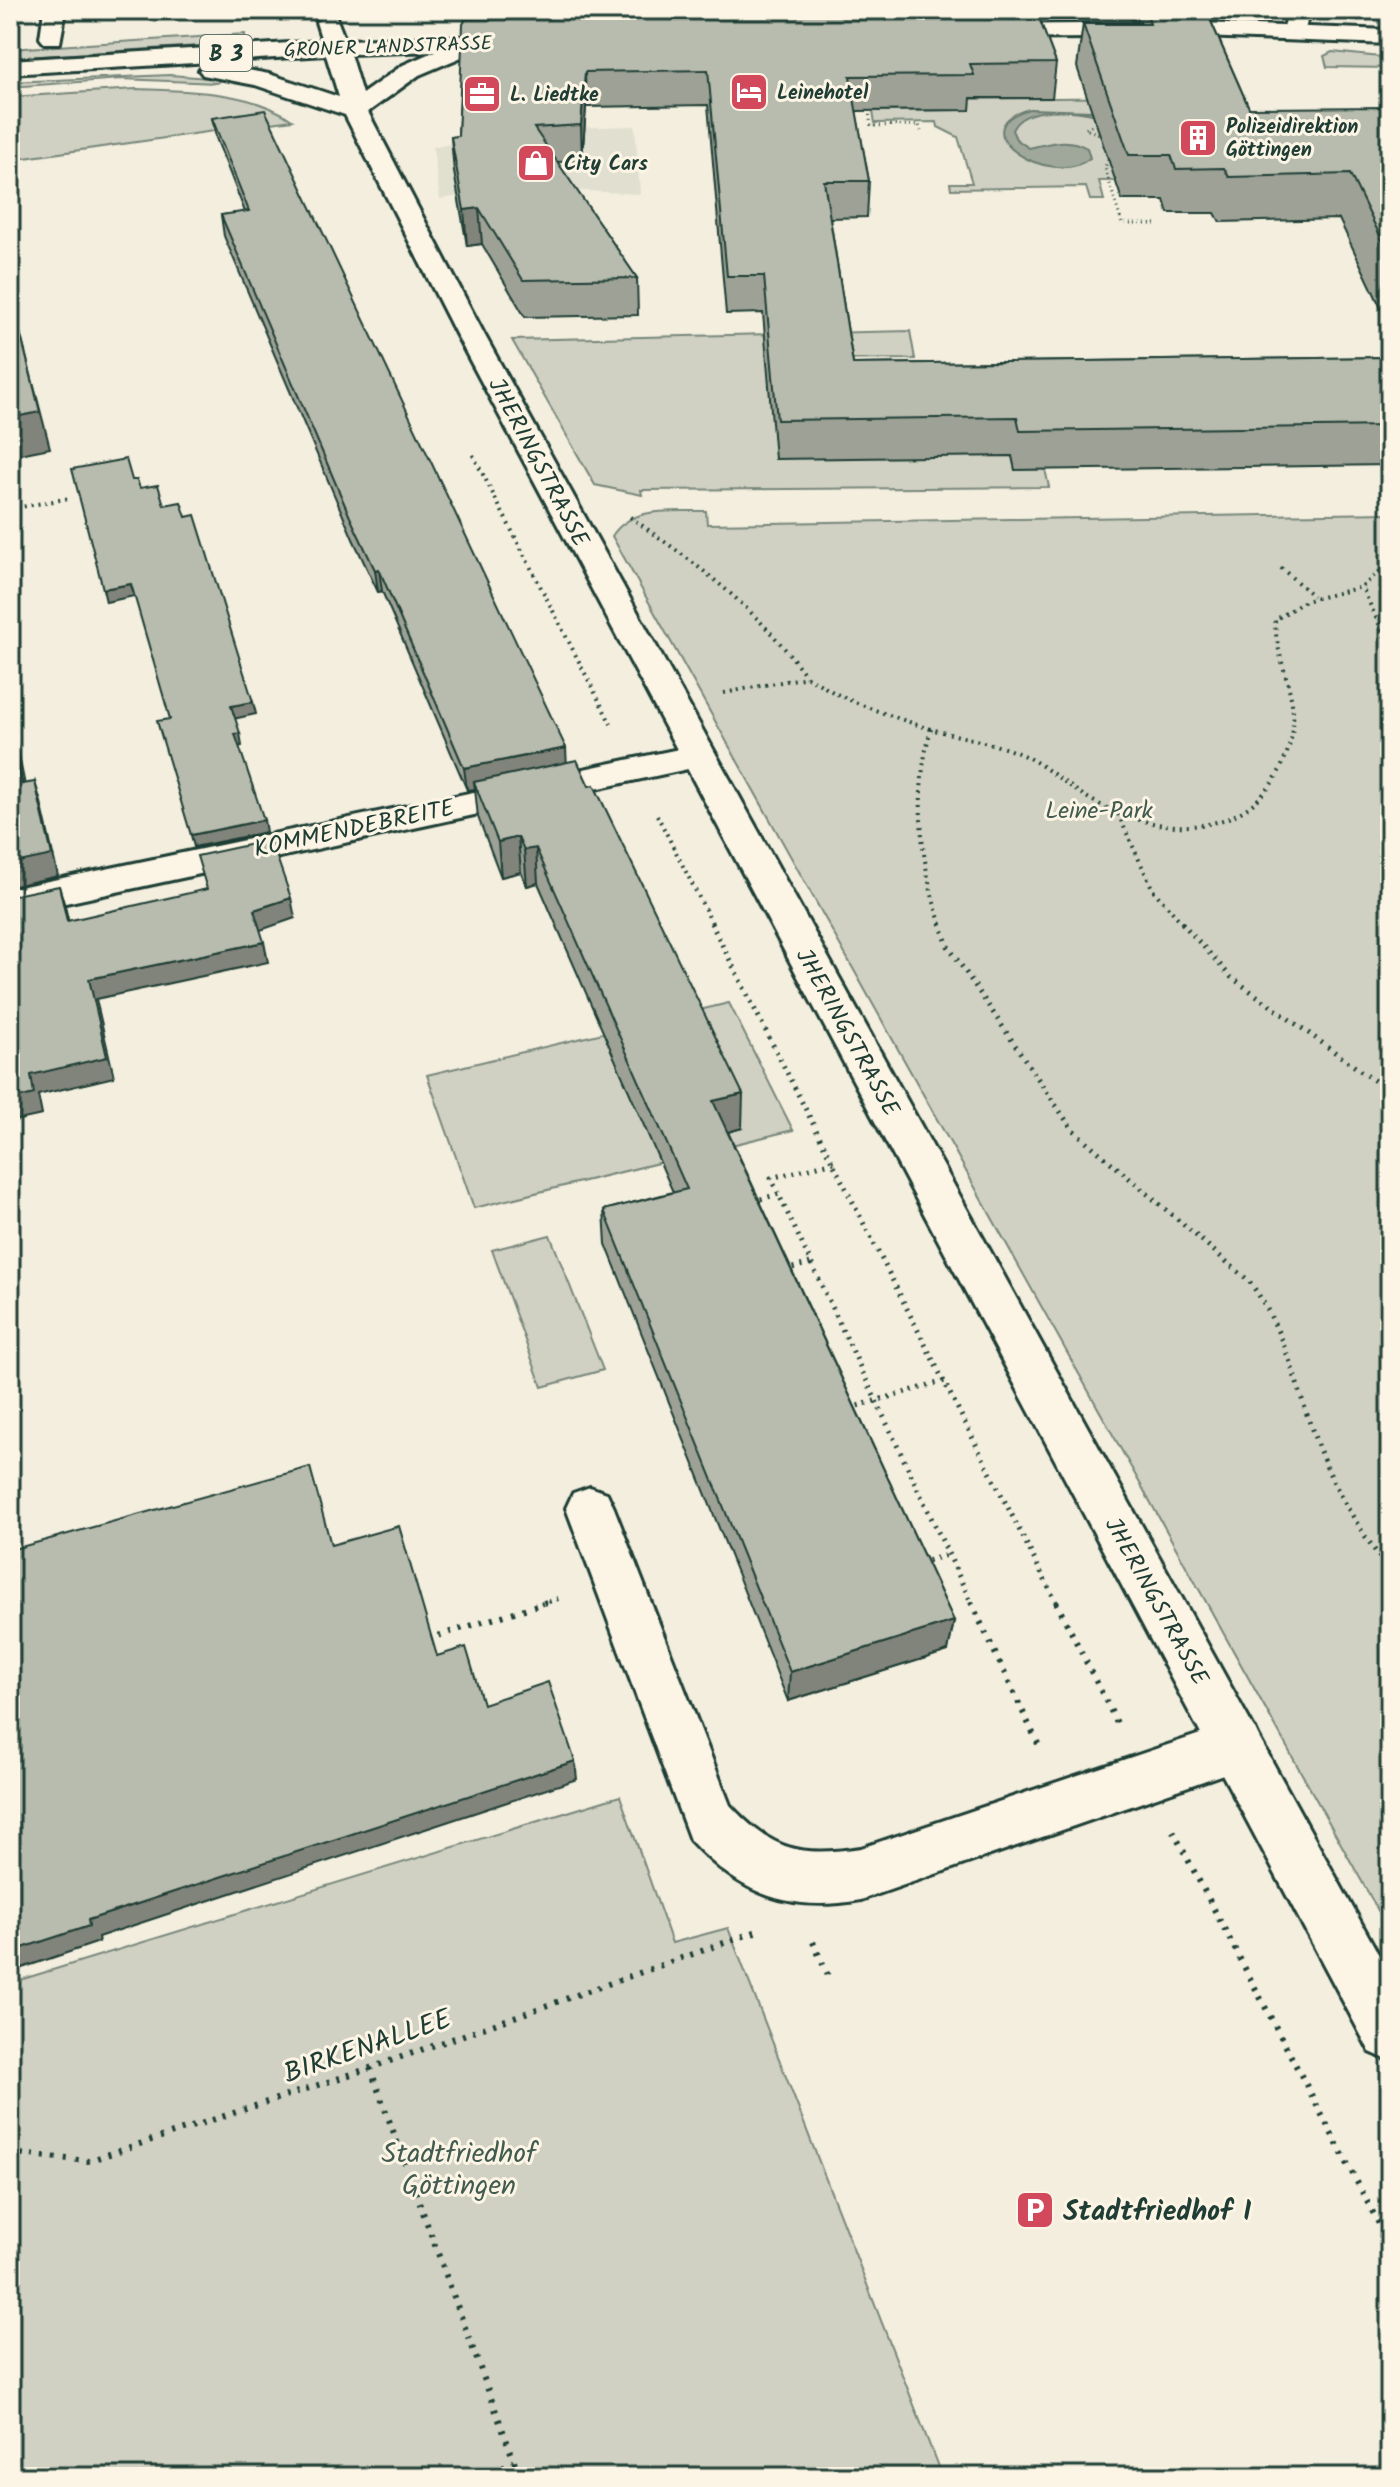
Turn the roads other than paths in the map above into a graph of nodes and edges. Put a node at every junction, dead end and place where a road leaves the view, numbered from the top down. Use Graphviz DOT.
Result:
graph roads {
  1 [pos="55,10"];
  2 [pos="358,21"];
  3 [pos="1297,21"];
  4 [pos="328,22"];
  5 [pos="297,23"];
  6 [pos="959,32"];
  7 [pos="82,36"];
  8 [pos="1390,37"];
  9 [pos="52,38"];
  10 [pos="24,40"];
  11 [pos="548,41"];
  12 [pos="500,42"];
  13 [pos="336,47"];
  14 [pos="117,60"];
  15 [pos="10,67"];
  16 [pos="355,110"];
  17 [pos="698,756"];
  18 [pos="10,902"];
  19 [pos="599,1531"];
  20 [pos="1236,1746"];
  21 [pos="1390,2032"];
  1 -- 9 [label="main road"];
  2 -- 4 [label="main road, GRONER LANDSTRASSE"];
  3 -- 6 [label="main road"];
  3 -- 8 [label="main road"];
  4 -- 5 [label="main road, GRONER LANDSTRASSE"];
  4 -- 13 [label="main road, JHERINGSTRASSE"];
  7 -- 9 [label="main road"];
  9 -- 10 [label="main road"];
  11 -- 12 [label="main road, GRONER LANDSTRASSE / B 3"];
  12 -- 13 [label="main road, GRONER LANDSTRASSE / B 3"];
  12 -- 16 [label="main road"];
  13 -- 14 [label="main road, GRONER LANDSTRASSE / B 3"];
  13 -- 16 [label="main road, JHERINGSTRASSE"];
  14 -- 15 [label="main road, GRONER LANDSTRASSE / B 3"];
  14 -- 16 [label="main road"];
  16 -- 17 [label="main road, JHERINGSTRASSE"];
  17 -- 18 [label="main road, KOMMENDEBREITE"];
  17 -- 20 [label="main road, JHERINGSTRASSE"];
  19 -- 20 [label="main road"];
  20 -- 21 [label="main road, JHERINGSTRASSE"];
}
